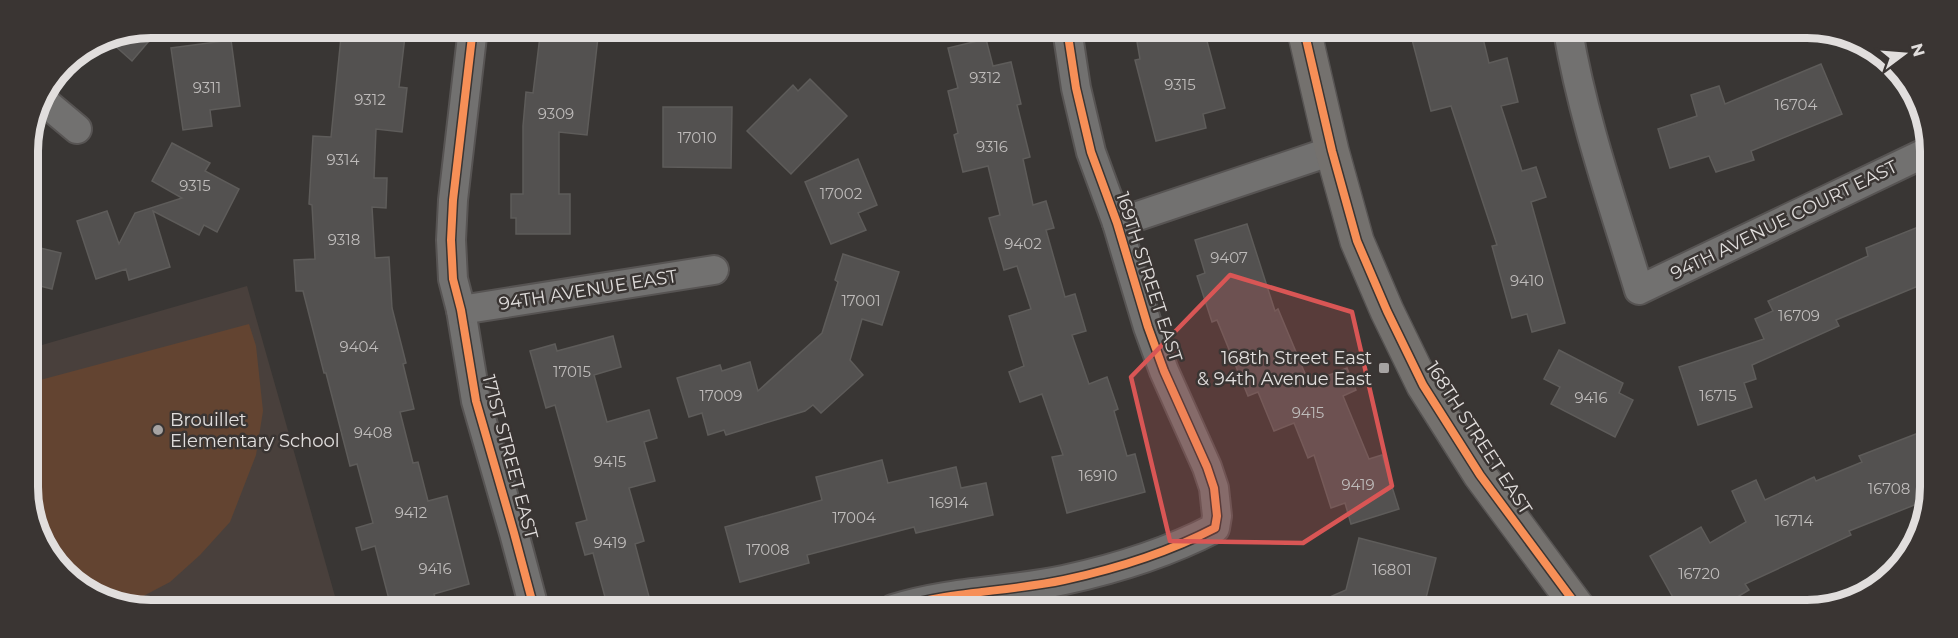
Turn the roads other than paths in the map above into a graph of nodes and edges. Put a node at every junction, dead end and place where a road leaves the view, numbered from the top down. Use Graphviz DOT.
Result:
graph roads {
  1 [pos="472,38"];
  2 [pos="1068,38"];
  3 [pos="1306,38"];
  4 [pos="1569,38"];
  5 [pos="47,104"];
  6 [pos="77,129"];
  7 [pos="1332,151"];
  8 [pos="1920,155"];
  9 [pos="1117,223"];
  10 [pos="714,270"];
  11 [pos="461,310"];
  12 [pos="532,600"];
  13 [pos="928,600"];
  14 [pos="1573,600"];
  1 -- 11 [label="street, 171ST STREET EAST"];
  2 -- 9 [label="street, 169TH STREET EAST"];
  3 -- 7 [label="street, 168TH STREET EAST"];
  4 -- 8 [label="street, 94TH AVENUE COURT EAST"];
  5 -- 6 [label="street"];
  7 -- 9 [label="street"];
  7 -- 14 [label="street, 168TH STREET EAST"];
  9 -- 13 [label="street, 169TH STREET EAST"];
  10 -- 11 [label="street, 94TH AVENUE EAST"];
  11 -- 12 [label="street, 171ST STREET EAST"];
}
